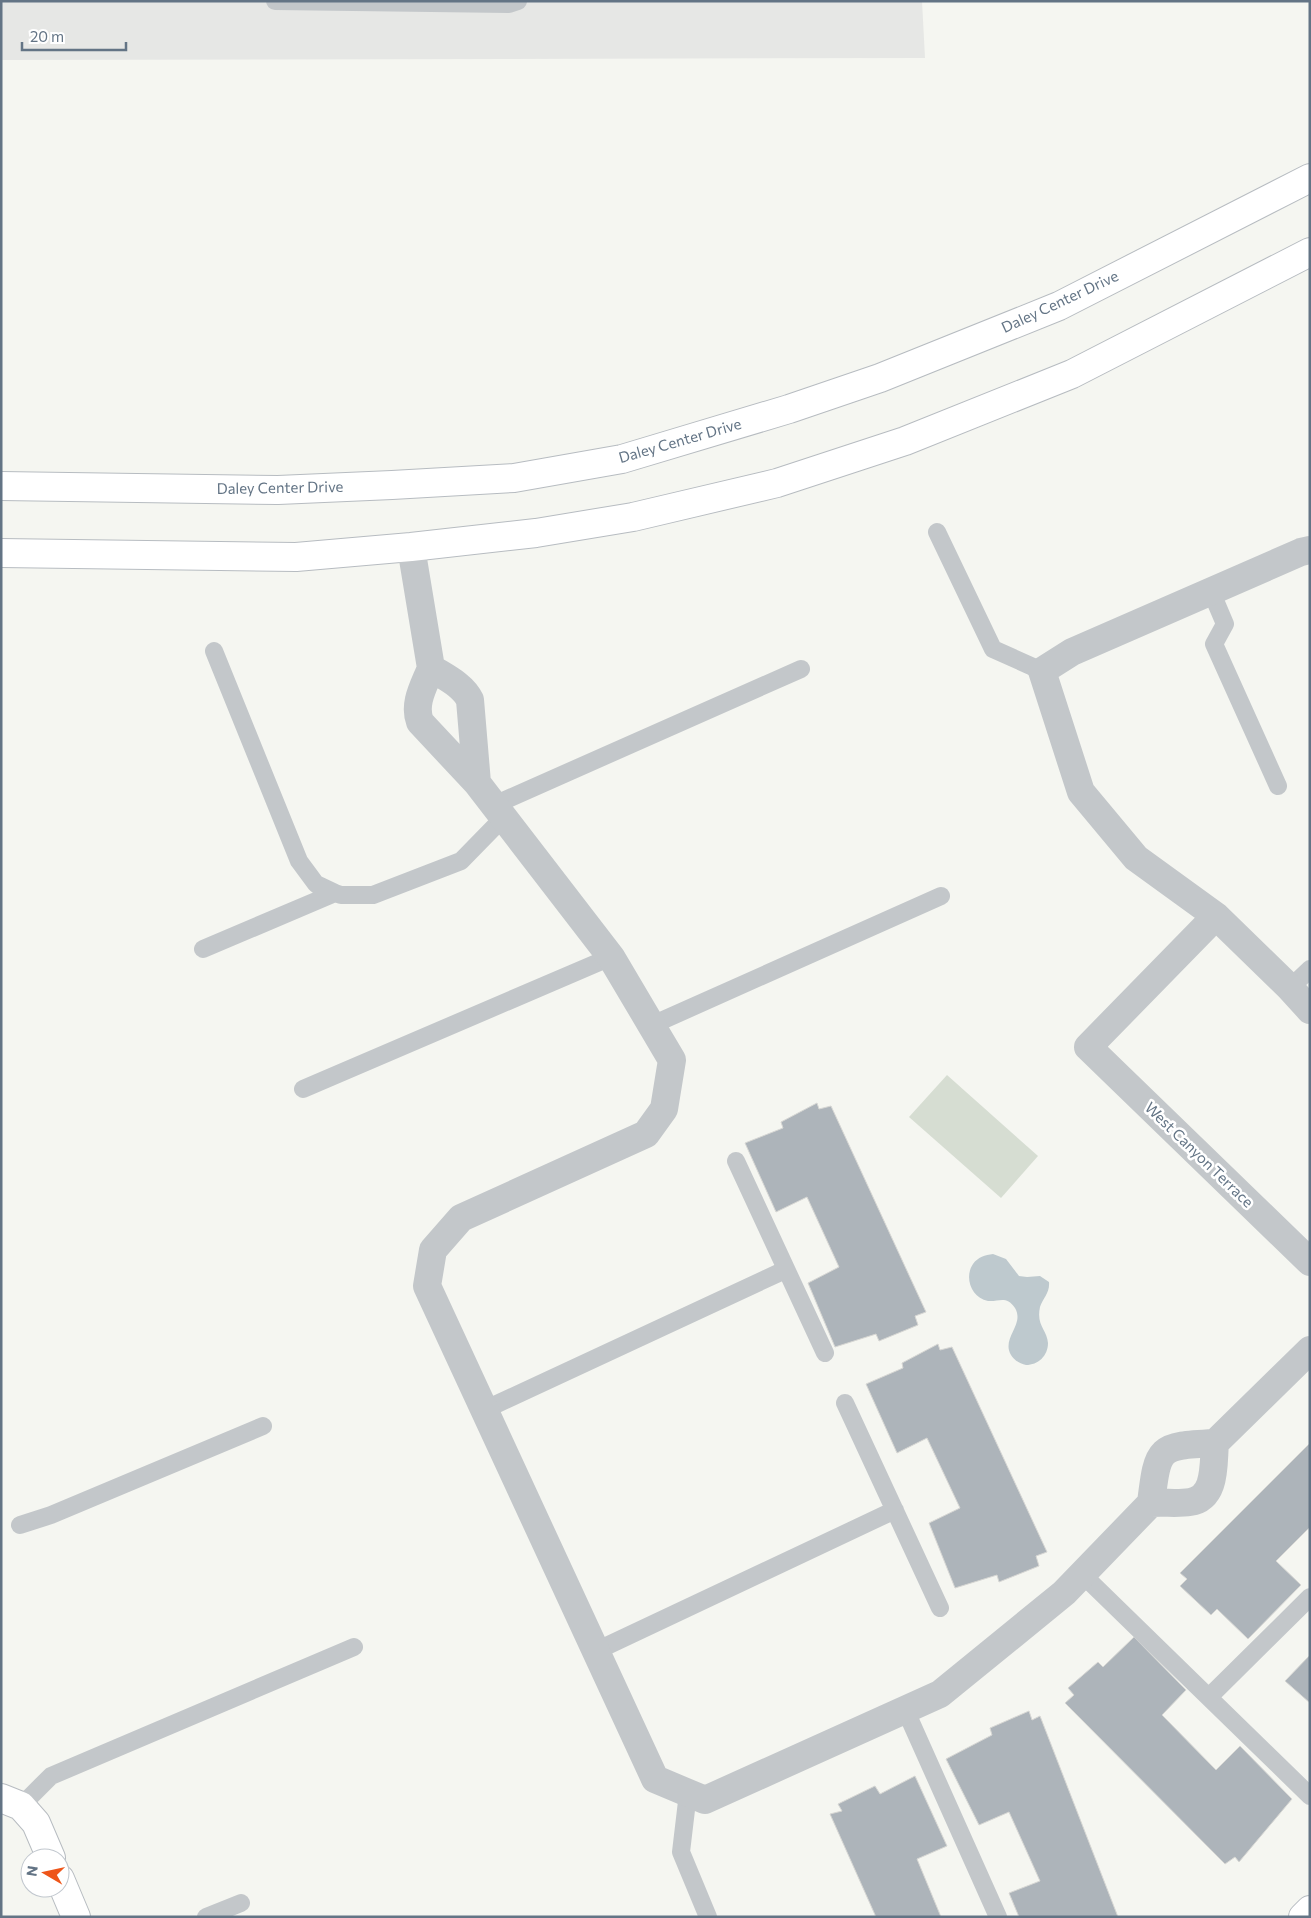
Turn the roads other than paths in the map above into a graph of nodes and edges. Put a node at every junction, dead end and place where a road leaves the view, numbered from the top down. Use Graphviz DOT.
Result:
graph roads {
  1 [pos="275,1"];
  2 [pos="518,1"];
  3 [pos="1310,178"];
  4 [pos="1310,252"];
  5 [pos="1,486"];
  6 [pos="937,532"];
  7 [pos="412,547"];
  8 [pos="1310,550"];
  9 [pos="1,554"];
  10 [pos="1212,591"];
  11 [pos="214,651"];
  12 [pos="431,668"];
  13 [pos="801,669"];
  14 [pos="1042,671"];
  15 [pos="477,784"];
  16 [pos="1278,786"];
  17 [pos="499,811"];
  18 [pos="335,893"];
  19 [pos="941,896"];
  20 [pos="1216,916"];
  21 [pos="203,949"];
  22 [pos="611,957"];
  23 [pos="1310,969"];
  24 [pos="1290,988"];
  25 [pos="1310,1010"];
  26 [pos="652,1025"];
  27 [pos="303,1089"];
  28 [pos="736,1161"];
  29 [pos="1310,1262"];
  30 [pos="785,1270"];
  31 [pos="1310,1350"];
  32 [pos="825,1353"];
  33 [pos="846,1403"];
  34 [pos="484,1410"];
  35 [pos="263,1426"];
  36 [pos="1215,1443"];
  37 [pos="1151,1503"];
  38 [pos="895,1510"];
  39 [pos="20,1525"];
  40 [pos="1082,1574"];
  41 [pos="1310,1597"];
  42 [pos="940,1608"];
  43 [pos="354,1647"];
  44 [pos="596,1651"];
  45 [pos="1209,1697"];
  46 [pos="906,1709"];
  47 [pos="688,1793"];
  48 [pos="1310,1796"];
  49 [pos="11,1802"];
  50 [pos="47,1848"];
  51 [pos="68,1898"];
  52 [pos="241,1903"];
  53 [pos="1310,1910"];
  54 [pos="76,1917"];
  55 [pos="206,1917"];
  56 [pos="708,1917"];
  57 [pos="998,1917"];
  58 [pos="1303,1917"];
  1 -- 2 [label="lane"];
  3 -- 5 [label="main road, Daley Center Drive"];
  4 -- 7 [label="main road"];
  6 -- 14 [label="lane"];
  7 -- 9 [label="main road"];
  7 -- 12 [label="street"];
  8 -- 10 [label="street"];
  10 -- 14 [label="street"];
  10 -- 16 [label="lane"];
  11 -- 18 [label="lane"];
  12 -- 15 [label="street"];
  12 -- 15 [label="street"];
  13 -- 17 [label="lane"];
  14 -- 20 [label="street"];
  15 -- 17 [label="street"];
  17 -- 18 [label="lane"];
  17 -- 22 [label="street"];
  18 -- 21 [label="lane"];
  19 -- 26 [label="lane"];
  20 -- 24 [label="street"];
  20 -- 29 [label="street, West Canyon Terrace"];
  22 -- 26 [label="street"];
  22 -- 27 [label="lane"];
  23 -- 24 [label="lane"];
  24 -- 25 [label="street"];
  26 -- 34 [label="street"];
  28 -- 30 [label="lane"];
  30 -- 32 [label="lane"];
  30 -- 34 [label="lane"];
  31 -- 36 [label="street"];
  33 -- 38 [label="lane"];
  34 -- 44 [label="street"];
  35 -- 39 [label="lane"];
  36 -- 37 [label="street"];
  36 -- 37 [label="street"];
  37 -- 40 [label="street"];
  38 -- 42 [label="lane"];
  38 -- 44 [label="lane"];
  40 -- 45 [label="lane"];
  40 -- 46 [label="street"];
  41 -- 45 [label="lane"];
  43 -- 49 [label="lane"];
  44 -- 47 [label="street"];
  45 -- 48 [label="lane"];
  46 -- 47 [label="street"];
  46 -- 57 [label="lane"];
  47 -- 56 [label="lane"];
  49 -- 50 [label="main road"];
  51 -- 54 [label="main road"];
  52 -- 55 [label="lane"];
  53 -- 58 [label="main road"];
}
